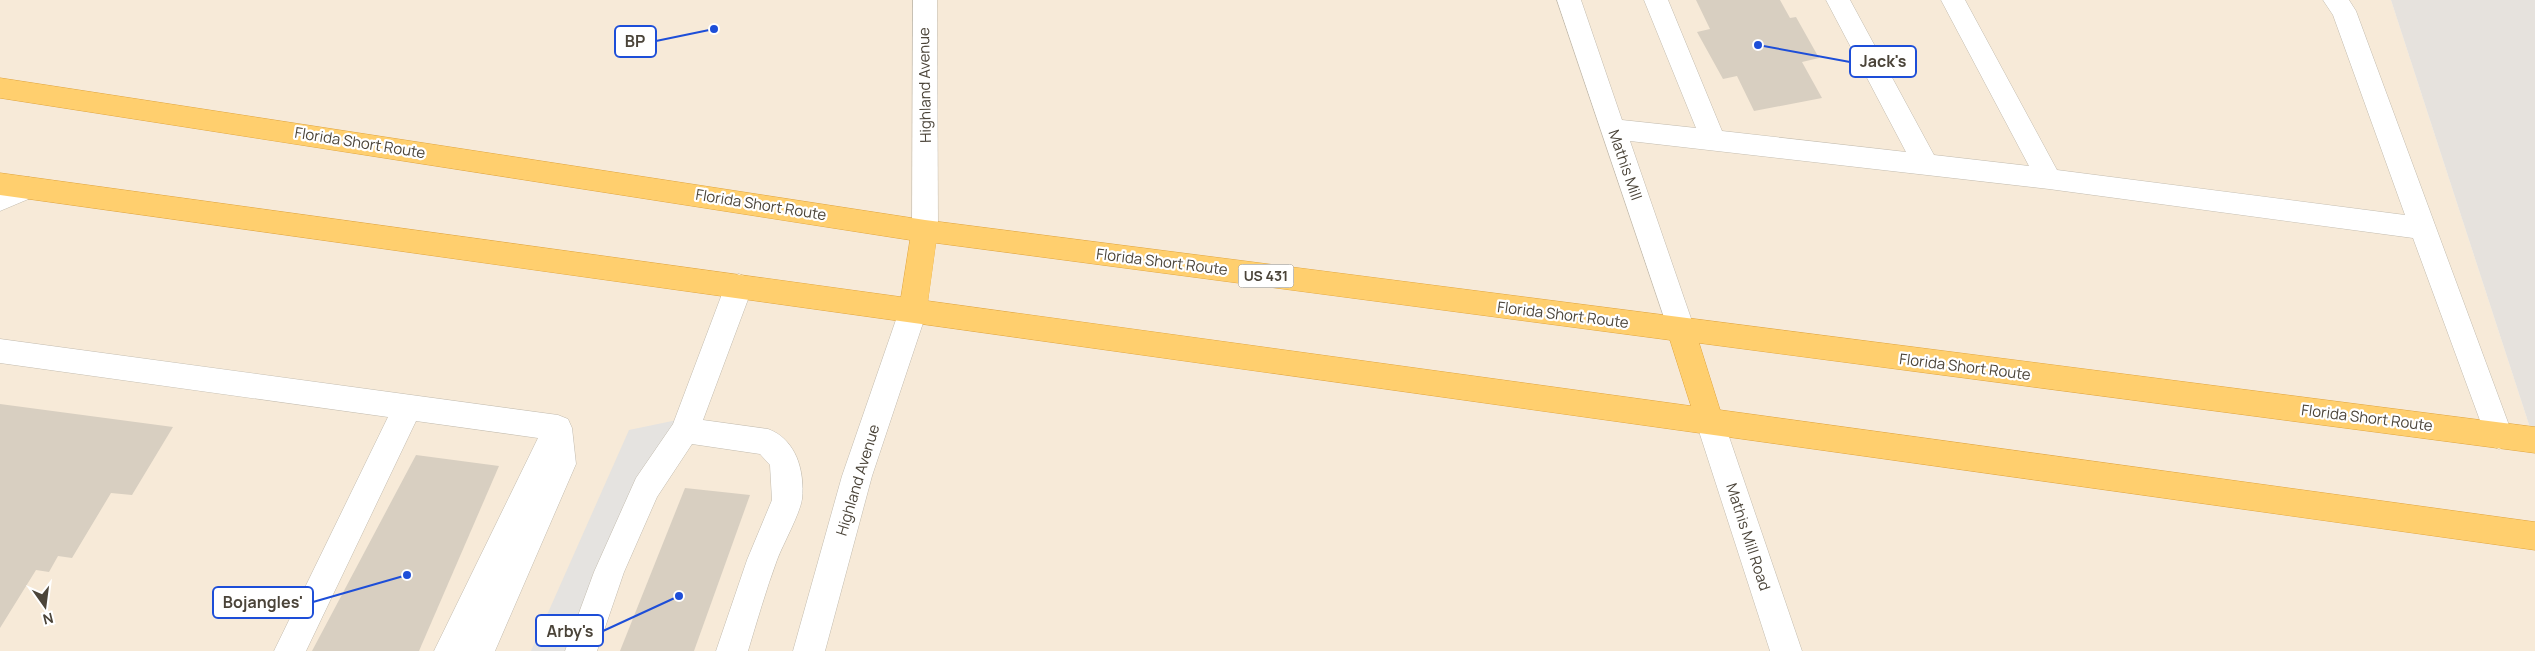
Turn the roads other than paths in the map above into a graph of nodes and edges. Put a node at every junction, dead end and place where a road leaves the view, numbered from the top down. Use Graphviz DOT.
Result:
graph roads {
  1 [pos="925,0"];
  2 [pos="1569,0"];
  3 [pos="1656,0"];
  4 [pos="1838,0"];
  5 [pos="1953,0"];
  6 [pos="2335,0"];
  7 [pos="0,88"];
  8 [pos="1613,129"];
  9 [pos="1713,140"];
  10 [pos="1926,165"];
  11 [pos="2048,179"];
  12 [pos="0,184"];
  13 [pos="29,188"];
  14 [pos="0,200"];
  15 [pos="2424,228"];
  16 [pos="925,231"];
  17 [pos="739,286"];
  18 [pos="913,311"];
  19 [pos="1681,330"];
  20 [pos="0,351"];
  21 [pos="408,407"];
  22 [pos="1710,422"];
  23 [pos="558,428"];
  24 [pos="685,430"];
  25 [pos="2500,436"];
  26 [pos="2535,440"];
  27 [pos="2535,536"];
  28 [pos="290,651"];
  29 [pos="450,651"];
  30 [pos="479,651"];
  31 [pos="581,651"];
  32 [pos="732,651"];
  33 [pos="809,651"];
  34 [pos="1786,651"];
  1 -- 16 [label="street, Highland Avenue"];
  2 -- 8 [label="street, Mathis Mill"];
  3 -- 9 [label="street"];
  4 -- 10 [label="street"];
  5 -- 11 [label="street"];
  6 -- 15 [label="street"];
  7 -- 16 [label="highway, Florida Short Route / US 431"];
  8 -- 9 [label="street"];
  8 -- 19 [label="street, Mathis Mill"];
  9 -- 10 [label="street"];
  10 -- 11 [label="street"];
  11 -- 15 [label="street"];
  12 -- 13 [label="highway"];
  13 -- 14 [label="street"];
  13 -- 17 [label="highway"];
  15 -- 25 [label="street"];
  16 -- 18 [label="highway"];
  16 -- 19 [label="highway, Florida Short Route / US 431"];
  17 -- 18 [label="highway"];
  17 -- 24 [label="street"];
  18 -- 22 [label="highway"];
  18 -- 33 [label="street, Highland Avenue"];
  19 -- 22 [label="highway"];
  19 -- 25 [label="highway, Florida Short Route / US 431"];
  20 -- 21 [label="street"];
  21 -- 23 [label="street"];
  21 -- 28 [label="street"];
  22 -- 27 [label="highway"];
  22 -- 34 [label="street, Mathis Mill Road"];
  23 -- 29 [label="street"];
  23 -- 30 [label="street"];
  24 -- 31 [label="street"];
  24 -- 32 [label="street"];
  25 -- 26 [label="highway, Florida Short Route / US 431"];
}
